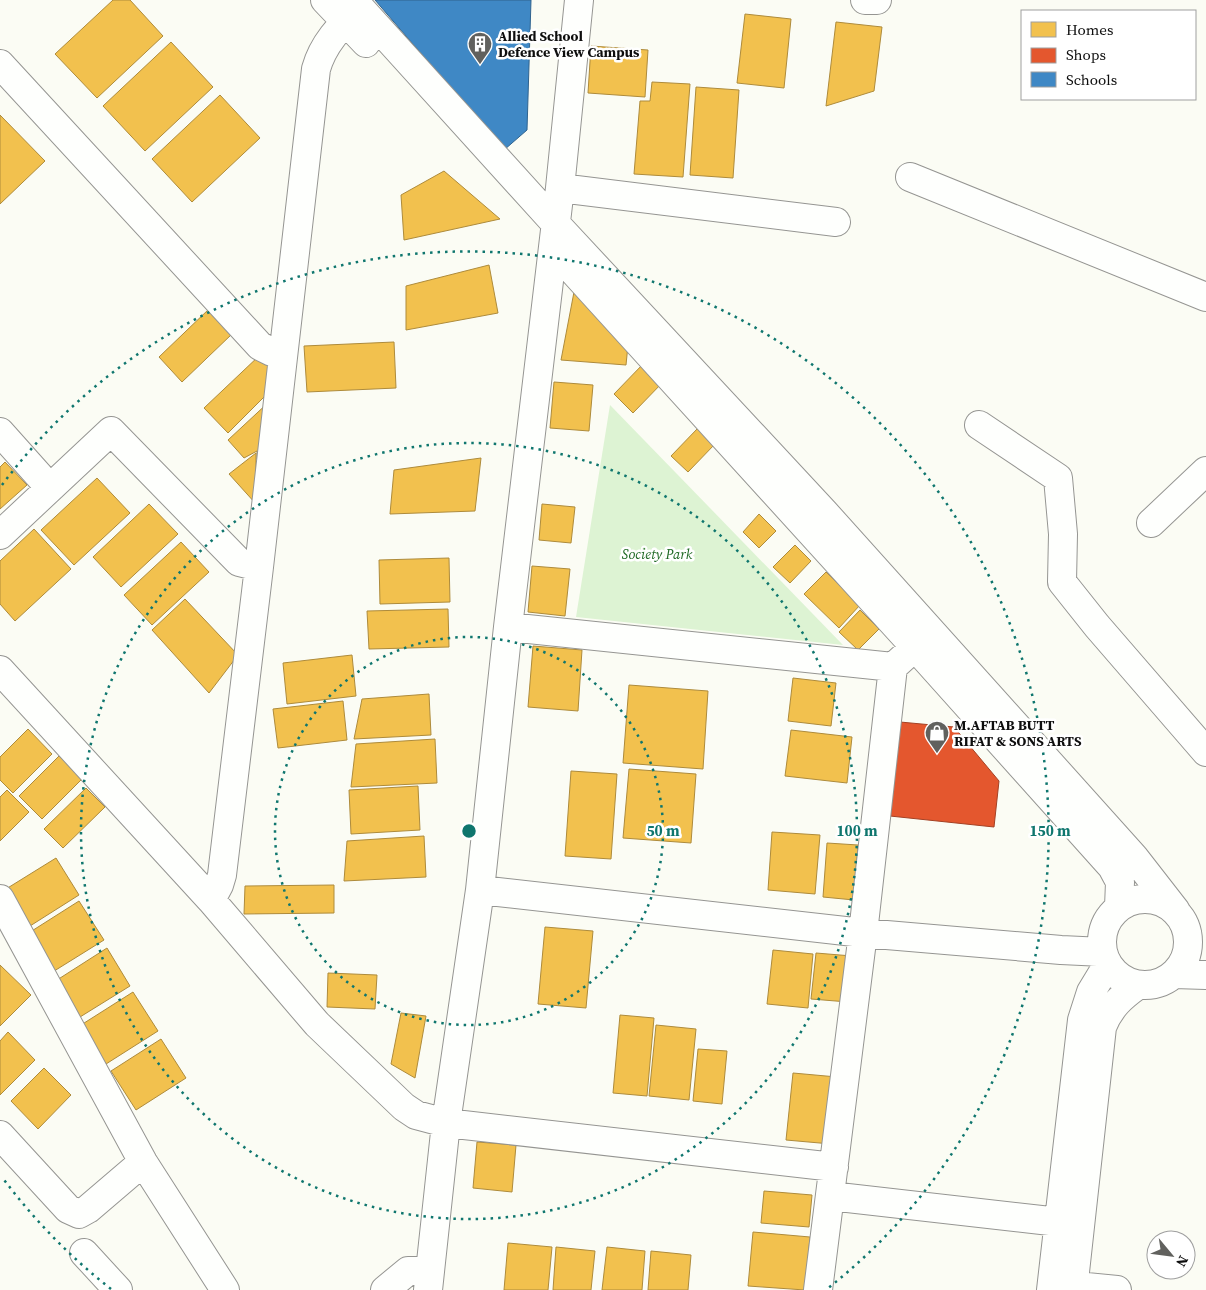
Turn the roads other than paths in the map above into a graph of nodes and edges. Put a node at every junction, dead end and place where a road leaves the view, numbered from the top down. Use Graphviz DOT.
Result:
graph roads {
  1 [pos="325,0"];
  2 [pos="579,0"];
  3 [pos="865,0"];
  4 [pos="878,0"];
  5 [pos="353,10"];
  6 [pos="0,64"];
  7 [pos="910,177"];
  8 [pos="560,188"];
  9 [pos="836,222"];
  10 [pos="554,235"];
  11 [pos="1206,297"];
  12 [pos="283,352"];
  13 [pos="979,425"];
  14 [pos="0,432"];
  15 [pos="1206,471"];
  16 [pos="50,488"];
  17 [pos="1151,523"];
  18 [pos="0,535"];
  19 [pos="260,567"];
  20 [pos="508,627"];
  21 [pos="915,647"];
  22 [pos="947,665"];
  23 [pos="894,667"];
  24 [pos="0,670"];
  25 [pos="1206,752"];
  26 [pos="480,890"];
  27 [pos="0,899"];
  28 [pos="211,900"];
  29 [pos="1120,907"];
  30 [pos="1176,911"];
  31 [pos="863,933"];
  32 [pos="1197,939"];
  33 [pos="1105,958"];
  34 [pos="1174,974"];
  35 [pos="1206,976"];
  36 [pos="1138,985"];
  37 [pos="446,1123"];
  38 [pos="0,1135"];
  39 [pos="143,1162"];
  40 [pos="834,1168"];
  41 [pos="830,1196"];
  42 [pos="1059,1222"];
  43 [pos="84,1253"];
  44 [pos="429,1281"];
  45 [pos="1062,1287"];
  46 [pos="118,1290"];
  47 [pos="225,1290"];
  48 [pos="384,1290"];
  49 [pos="818,1290"];
  50 [pos="1117,1290"];
  1 -- 5 [label="street"];
  2 -- 8 [label="street"];
  3 -- 4 [label="street"];
  5 -- 10 [label="street"];
  5 -- 12 [label="street"];
  6 -- 12 [label="street"];
  7 -- 11 [label="street"];
  8 -- 9 [label="street"];
  8 -- 10 [label="street"];
  10 -- 20 [label="street"];
  10 -- 21 [label="street"];
  10 -- 22 [label="street"];
  12 -- 19 [label="street"];
  13 -- 25 [label="street"];
  14 -- 16 [label="street"];
  15 -- 17 [label="street"];
  16 -- 18 [label="street"];
  16 -- 19 [label="street"];
  19 -- 28 [label="street"];
  20 -- 23 [label="street"];
  20 -- 26 [label="street"];
  21 -- 22 [label="street"];
  21 -- 23 [label="street"];
  22 -- 29 [label="street"];
  22 -- 30 [label="street"];
  23 -- 31 [label="street"];
  24 -- 28 [label="street"];
  26 -- 31 [label="street"];
  26 -- 37 [label="street"];
  27 -- 39 [label="street"];
  28 -- 37 [label="street"];
  29 -- 30 [label="street"];
  29 -- 33 [label="street"];
  30 -- 32 [label="street"];
  31 -- 33 [label="street"];
  31 -- 40 [label="street"];
  32 -- 34 [label="street"];
  33 -- 36 [label="street"];
  33 -- 42 [label="street"];
  34 -- 35 [label="street"];
  34 -- 36 [label="street"];
  36 -- 45 [label="street"];
  37 -- 40 [label="street"];
  37 -- 44 [label="street"];
  38 -- 39 [label="street"];
  39 -- 47 [label="street"];
  40 -- 41 [label="street"];
  41 -- 42 [label="street"];
  41 -- 49 [label="street"];
  42 -- 45 [label="street"];
  43 -- 46 [label="street"];
  44 -- 48 [label="street"];
  45 -- 50 [label="street"];
}
